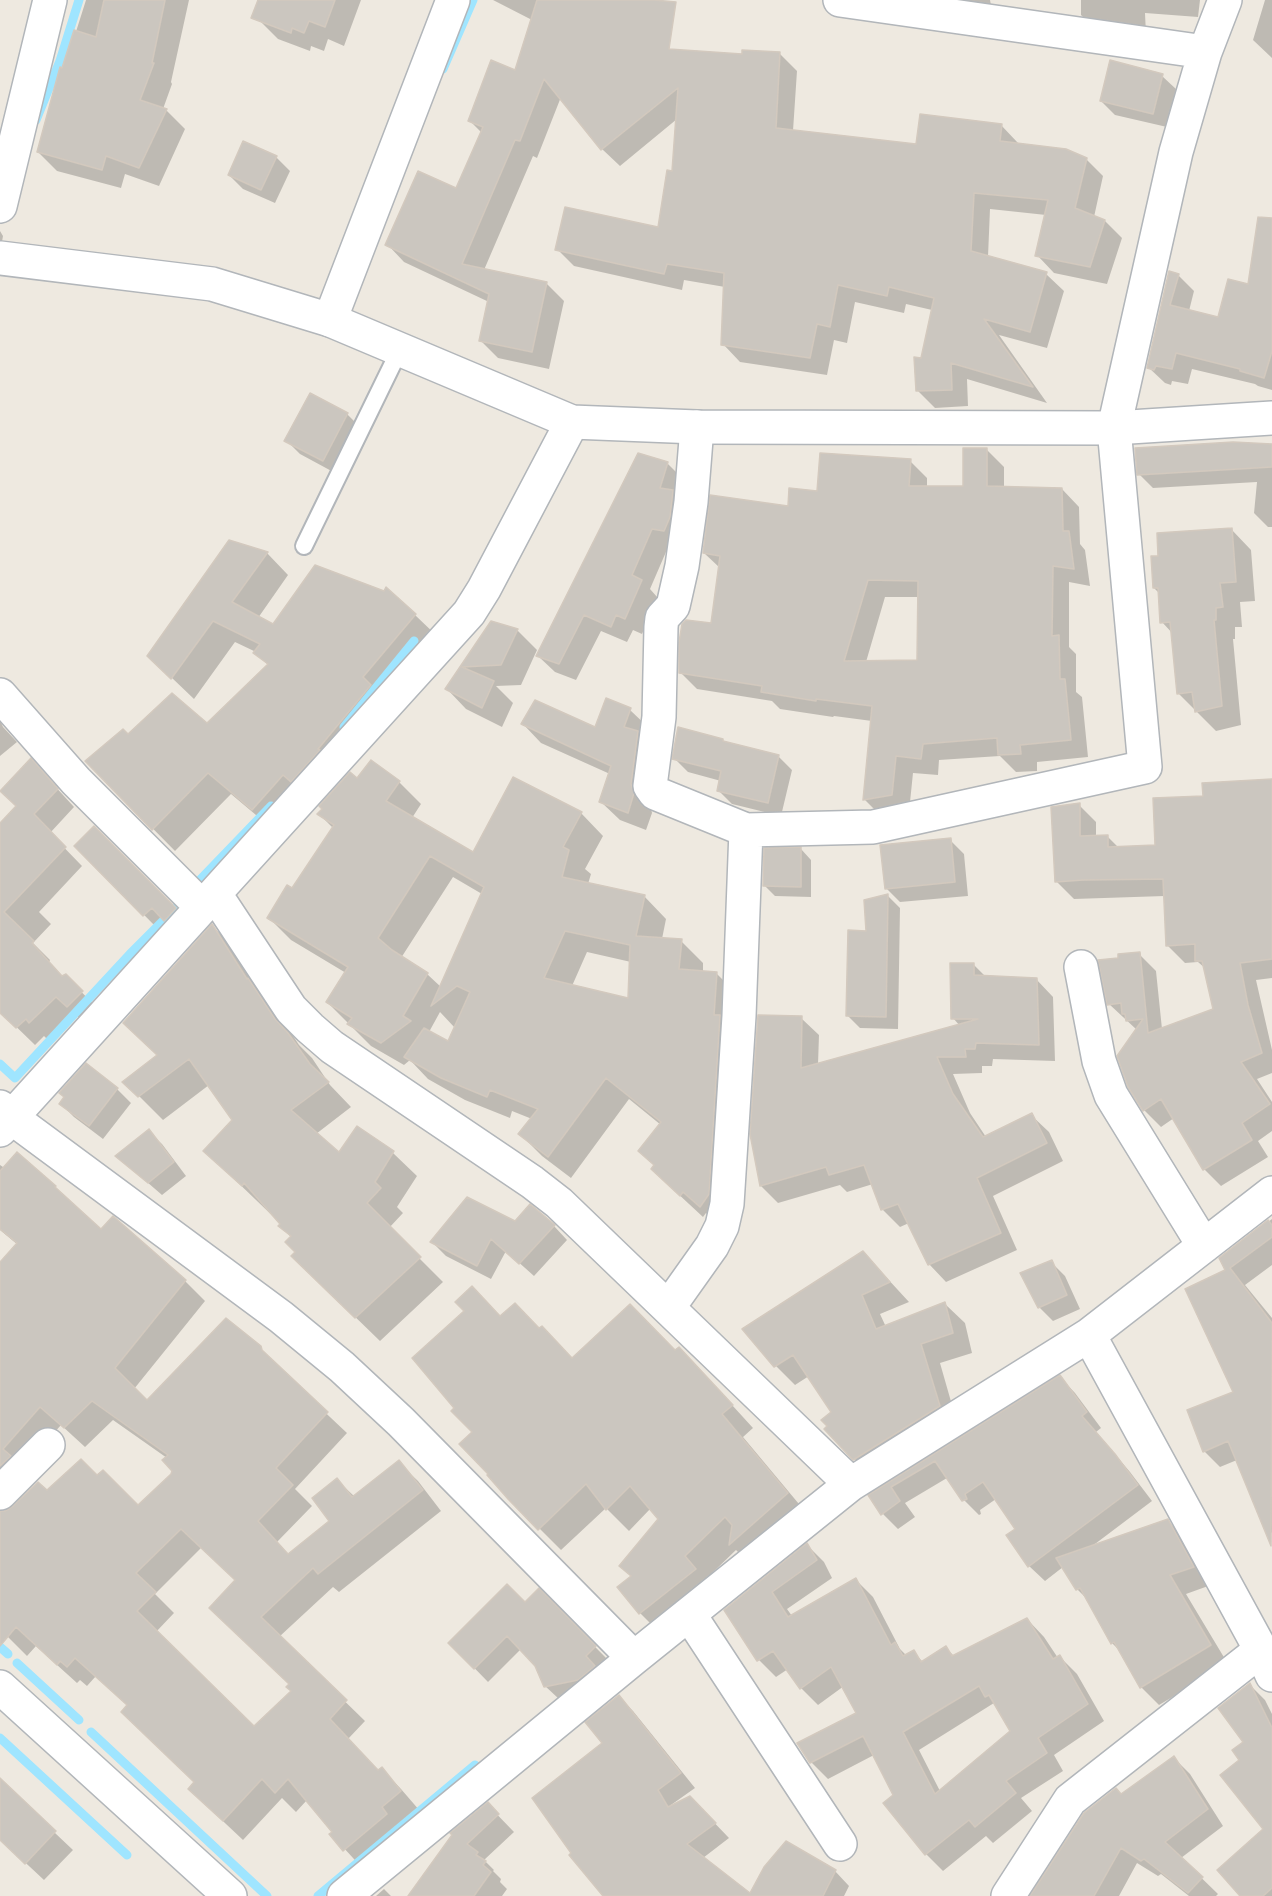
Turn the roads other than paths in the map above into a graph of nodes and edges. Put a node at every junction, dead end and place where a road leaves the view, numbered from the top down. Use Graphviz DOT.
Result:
graph roads {
  1 [pos="50,0"];
  2 [pos="453,0"];
  3 [pos="840,0"];
  4 [pos="1225,0"];
  5 [pos="1205,52"];
  6 [pos="0,206"];
  7 [pos="0,258"];
  8 [pos="330,320"];
  9 [pos="400,349"];
  10 [pos="1272,418"];
  11 [pos="572,422"];
  12 [pos="697,427"];
  13 [pos="1114,428"];
  14 [pos="304,546"];
  15 [pos="0,695"];
  16 [pos="746,830"];
  17 [pos="208,900"];
  18 [pos="1081,967"];
  19 [pos="4,1118"];
  20 [pos="1272,1193"];
  21 [pos="1204,1246"];
  22 [pos="668,1308"];
  23 [pos="1089,1335"];
  24 [pos="48,1444"];
  25 [pos="851,1485"];
  26 [pos="0,1493"];
  27 [pos="689,1614"];
  28 [pos="634,1658"];
  29 [pos="1266,1662"];
  30 [pos="0,1687"];
  31 [pos="840,1844"];
  32 [pos="230,1896"];
  33 [pos="344,1896"];
  34 [pos="1008,1896"];
  1 -- 6 [label="street"];
  2 -- 8 [label="street"];
  3 -- 5 [label="street"];
  4 -- 5 [label="street"];
  5 -- 13 [label="street"];
  7 -- 8 [label="street"];
  8 -- 9 [label="street"];
  9 -- 11 [label="street"];
  9 -- 14 [label="lane"];
  10 -- 13 [label="street"];
  11 -- 12 [label="street"];
  11 -- 17 [label="street"];
  12 -- 13 [label="street"];
  12 -- 16 [label="street"];
  13 -- 16 [label="street"];
  15 -- 17 [label="street"];
  16 -- 22 [label="street"];
  17 -- 19 [label="street"];
  17 -- 22 [label="street"];
  18 -- 21 [label="street"];
  19 -- 28 [label="street"];
  20 -- 21 [label="street"];
  21 -- 23 [label="street"];
  22 -- 25 [label="street"];
  23 -- 25 [label="street"];
  23 -- 29 [label="street"];
  24 -- 26 [label="street"];
  25 -- 27 [label="street"];
  27 -- 28 [label="street"];
  27 -- 31 [label="street"];
  28 -- 33 [label="street"];
  29 -- 34 [label="street"];
  30 -- 32 [label="street"];
}
